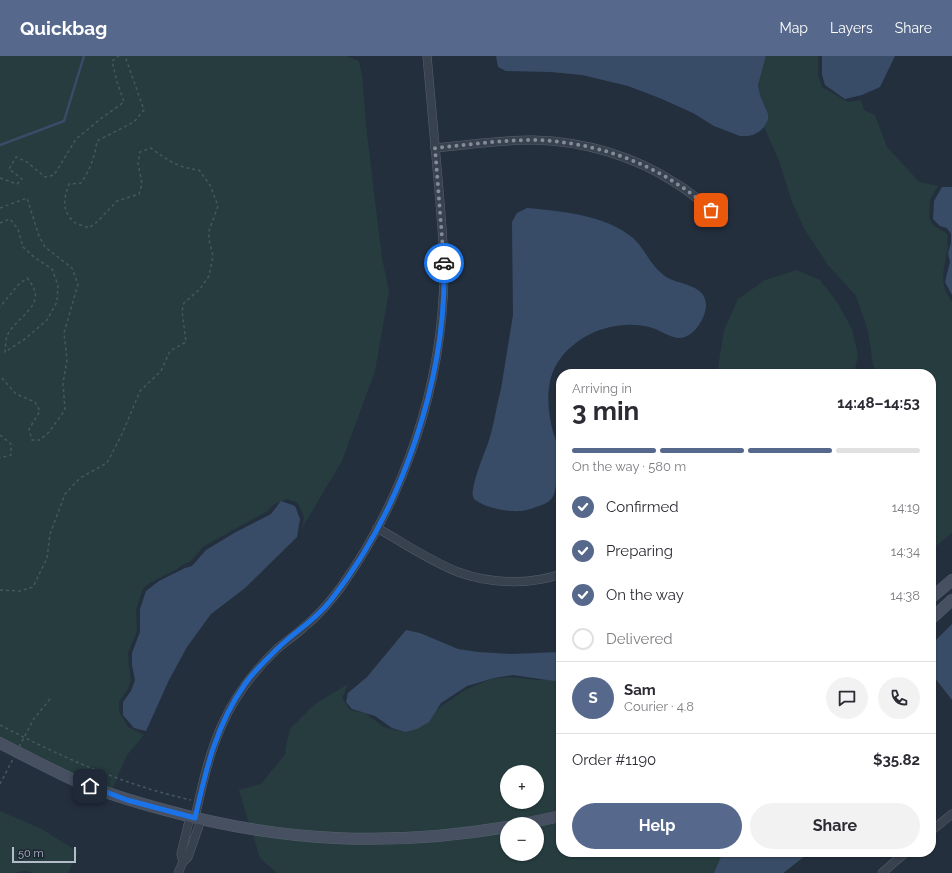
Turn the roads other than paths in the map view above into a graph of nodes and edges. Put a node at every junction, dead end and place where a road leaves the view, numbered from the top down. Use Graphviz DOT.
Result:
graph roads {
  1 [pos="427,56"];
  2 [pos="435,148"];
  3 [pos="711,210"];
  4 [pos="377,528"];
  5 [pos="556,575"];
  6 [pos="952,580"];
  7 [pos="936,594"];
  8 [pos="952,600"];
  9 [pos="936,614"];
  10 [pos="0,743"];
  11 [pos="952,814"];
  12 [pos="556,817"];
  13 [pos="196,818"];
  14 [pos="544,820"];
  15 [pos="936,827"];
  16 [pos="500,828"];
  17 [pos="900,857"];
  18 [pos="178,873"];
  19 [pos="882,873"];
  1 -- 2 [label="street"];
  2 -- 3 [label="street"];
  2 -- 4 [label="street"];
  4 -- 5 [label="street"];
  4 -- 13 [label="street"];
  6 -- 7 [label="street"];
  8 -- 9 [label="street"];
  10 -- 13 [label="street"];
  11 -- 15 [label="street"];
  12 -- 14 [label="street"];
  13 -- 16 [label="street"];
  13 -- 18 [label="street"];
  17 -- 19 [label="street"];
}
